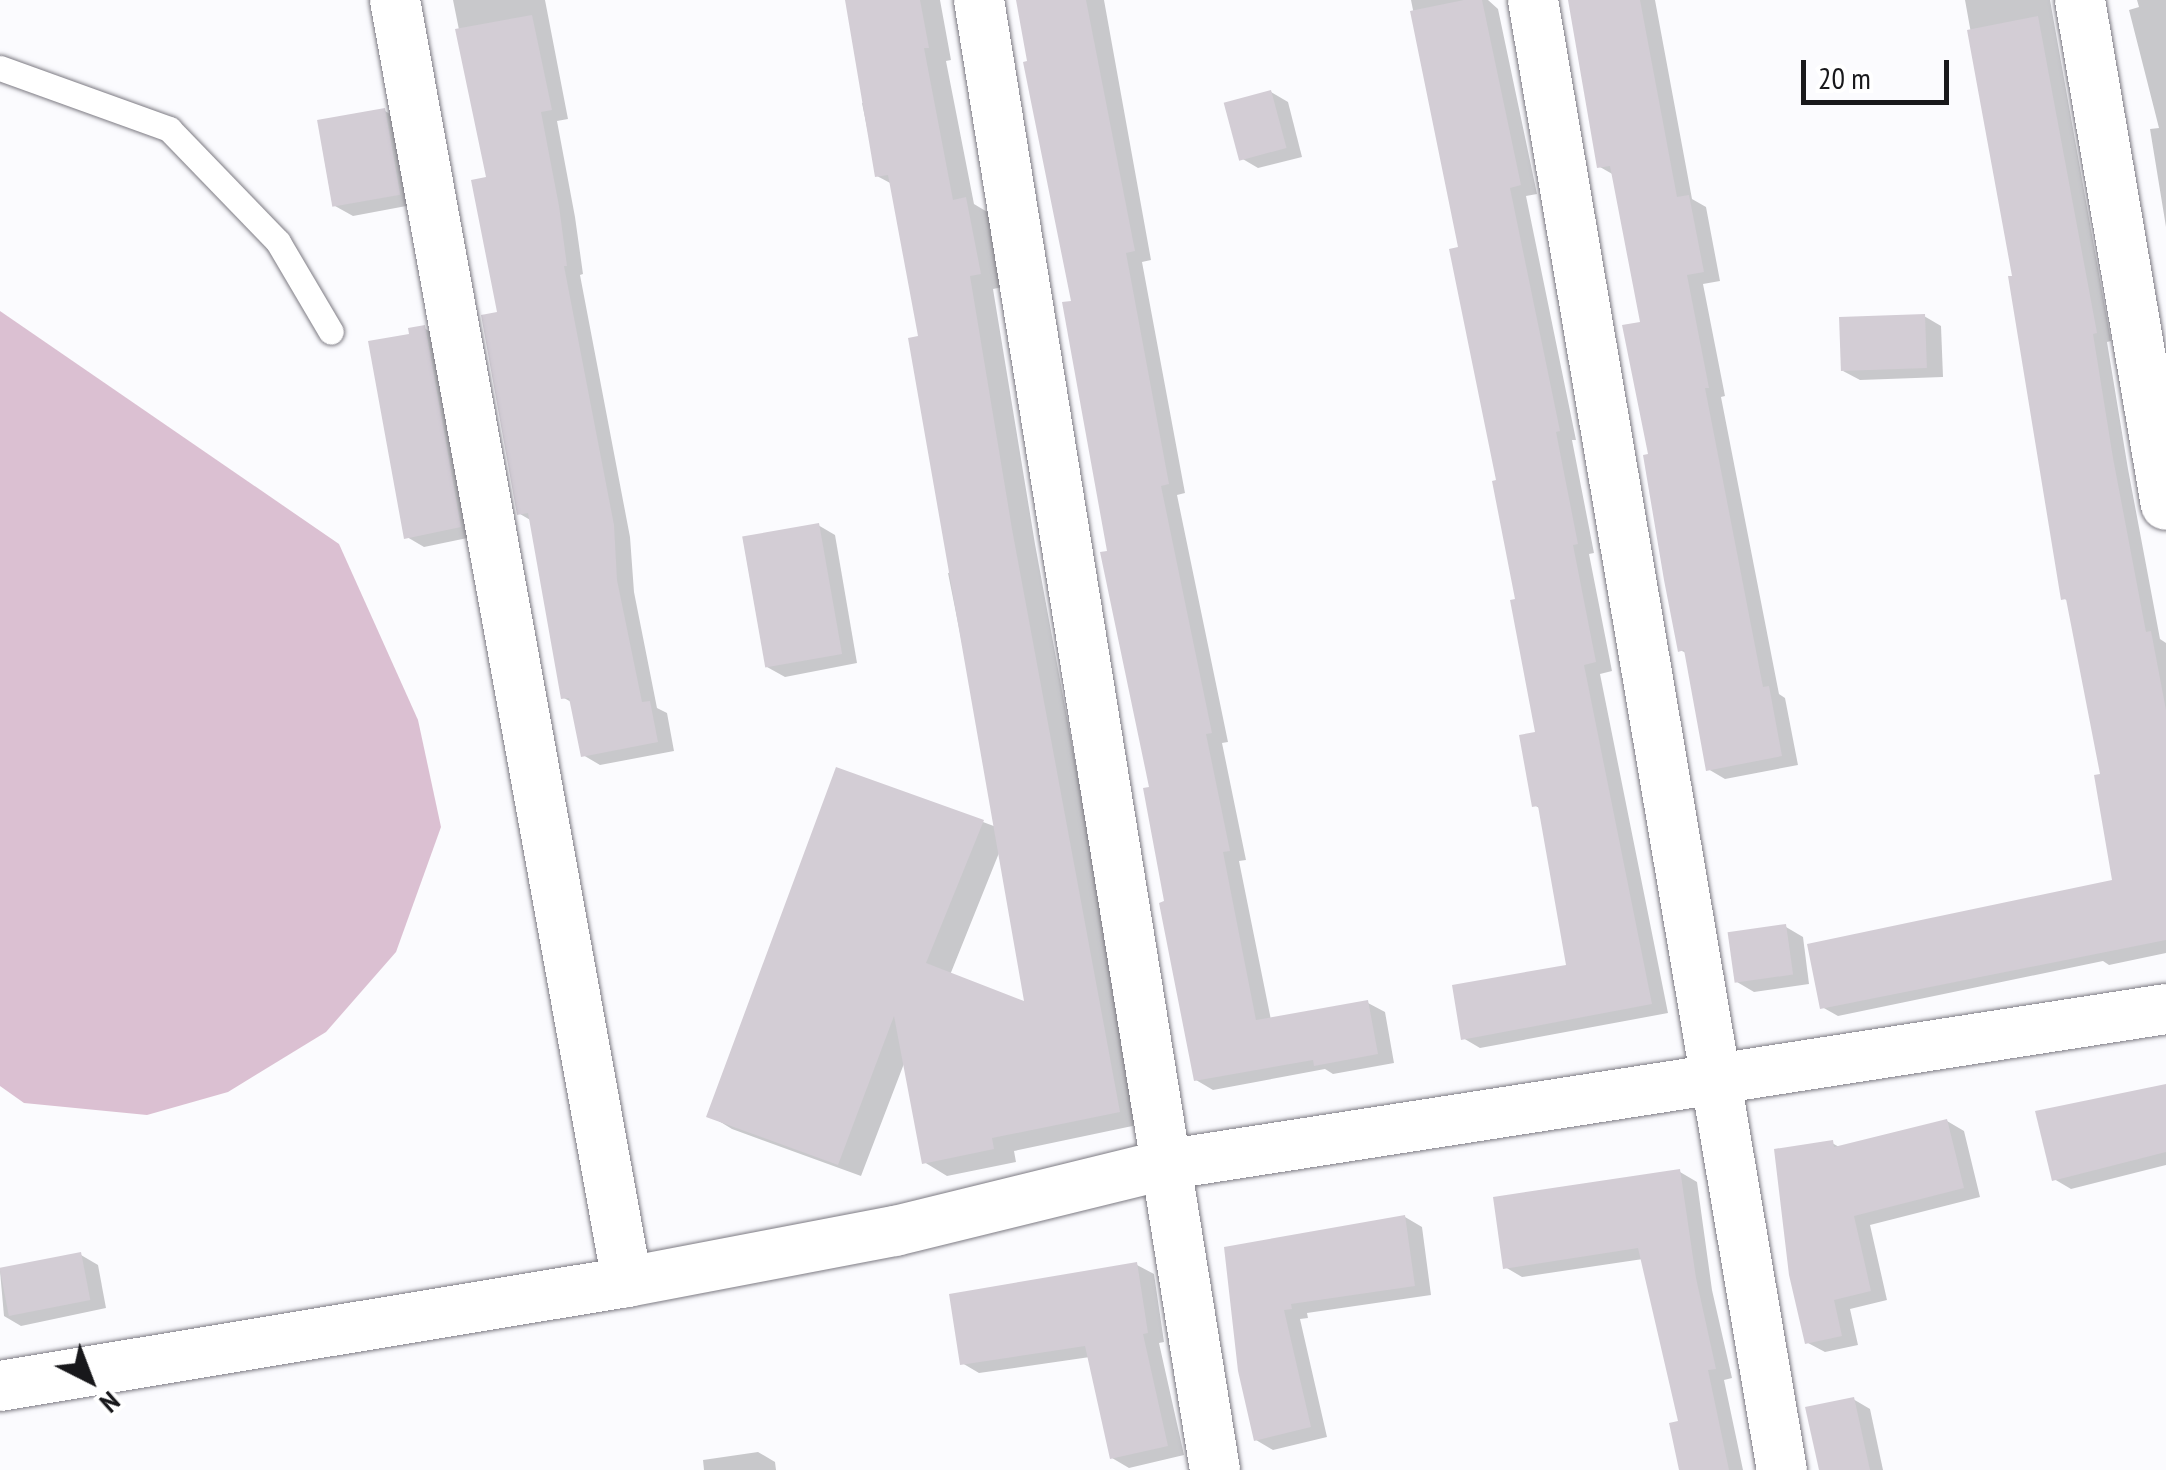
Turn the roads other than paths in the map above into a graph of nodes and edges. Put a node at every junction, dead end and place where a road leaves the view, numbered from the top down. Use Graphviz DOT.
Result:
graph roads {
  1 [pos="395,0"];
  2 [pos="979,0"];
  3 [pos="1532,0"];
  4 [pos="2080,0"];
  5 [pos="0,68"];
  6 [pos="331,332"];
  7 [pos="2166,505"];
  8 [pos="2166,1010"];
  9 [pos="1719,1080"];
  10 [pos="1164,1165"];
  11 [pos="627,1282"];
  12 [pos="0,1386"];
  13 [pos="1215,1470"];
  14 [pos="1782,1470"];
  1 -- 11 [label="street"];
  2 -- 10 [label="street"];
  3 -- 9 [label="street"];
  4 -- 7 [label="street"];
  5 -- 6 [label="lane"];
  8 -- 9 [label="street"];
  9 -- 10 [label="street"];
  9 -- 14 [label="street"];
  10 -- 11 [label="street"];
  10 -- 13 [label="street"];
  11 -- 12 [label="street"];
}
